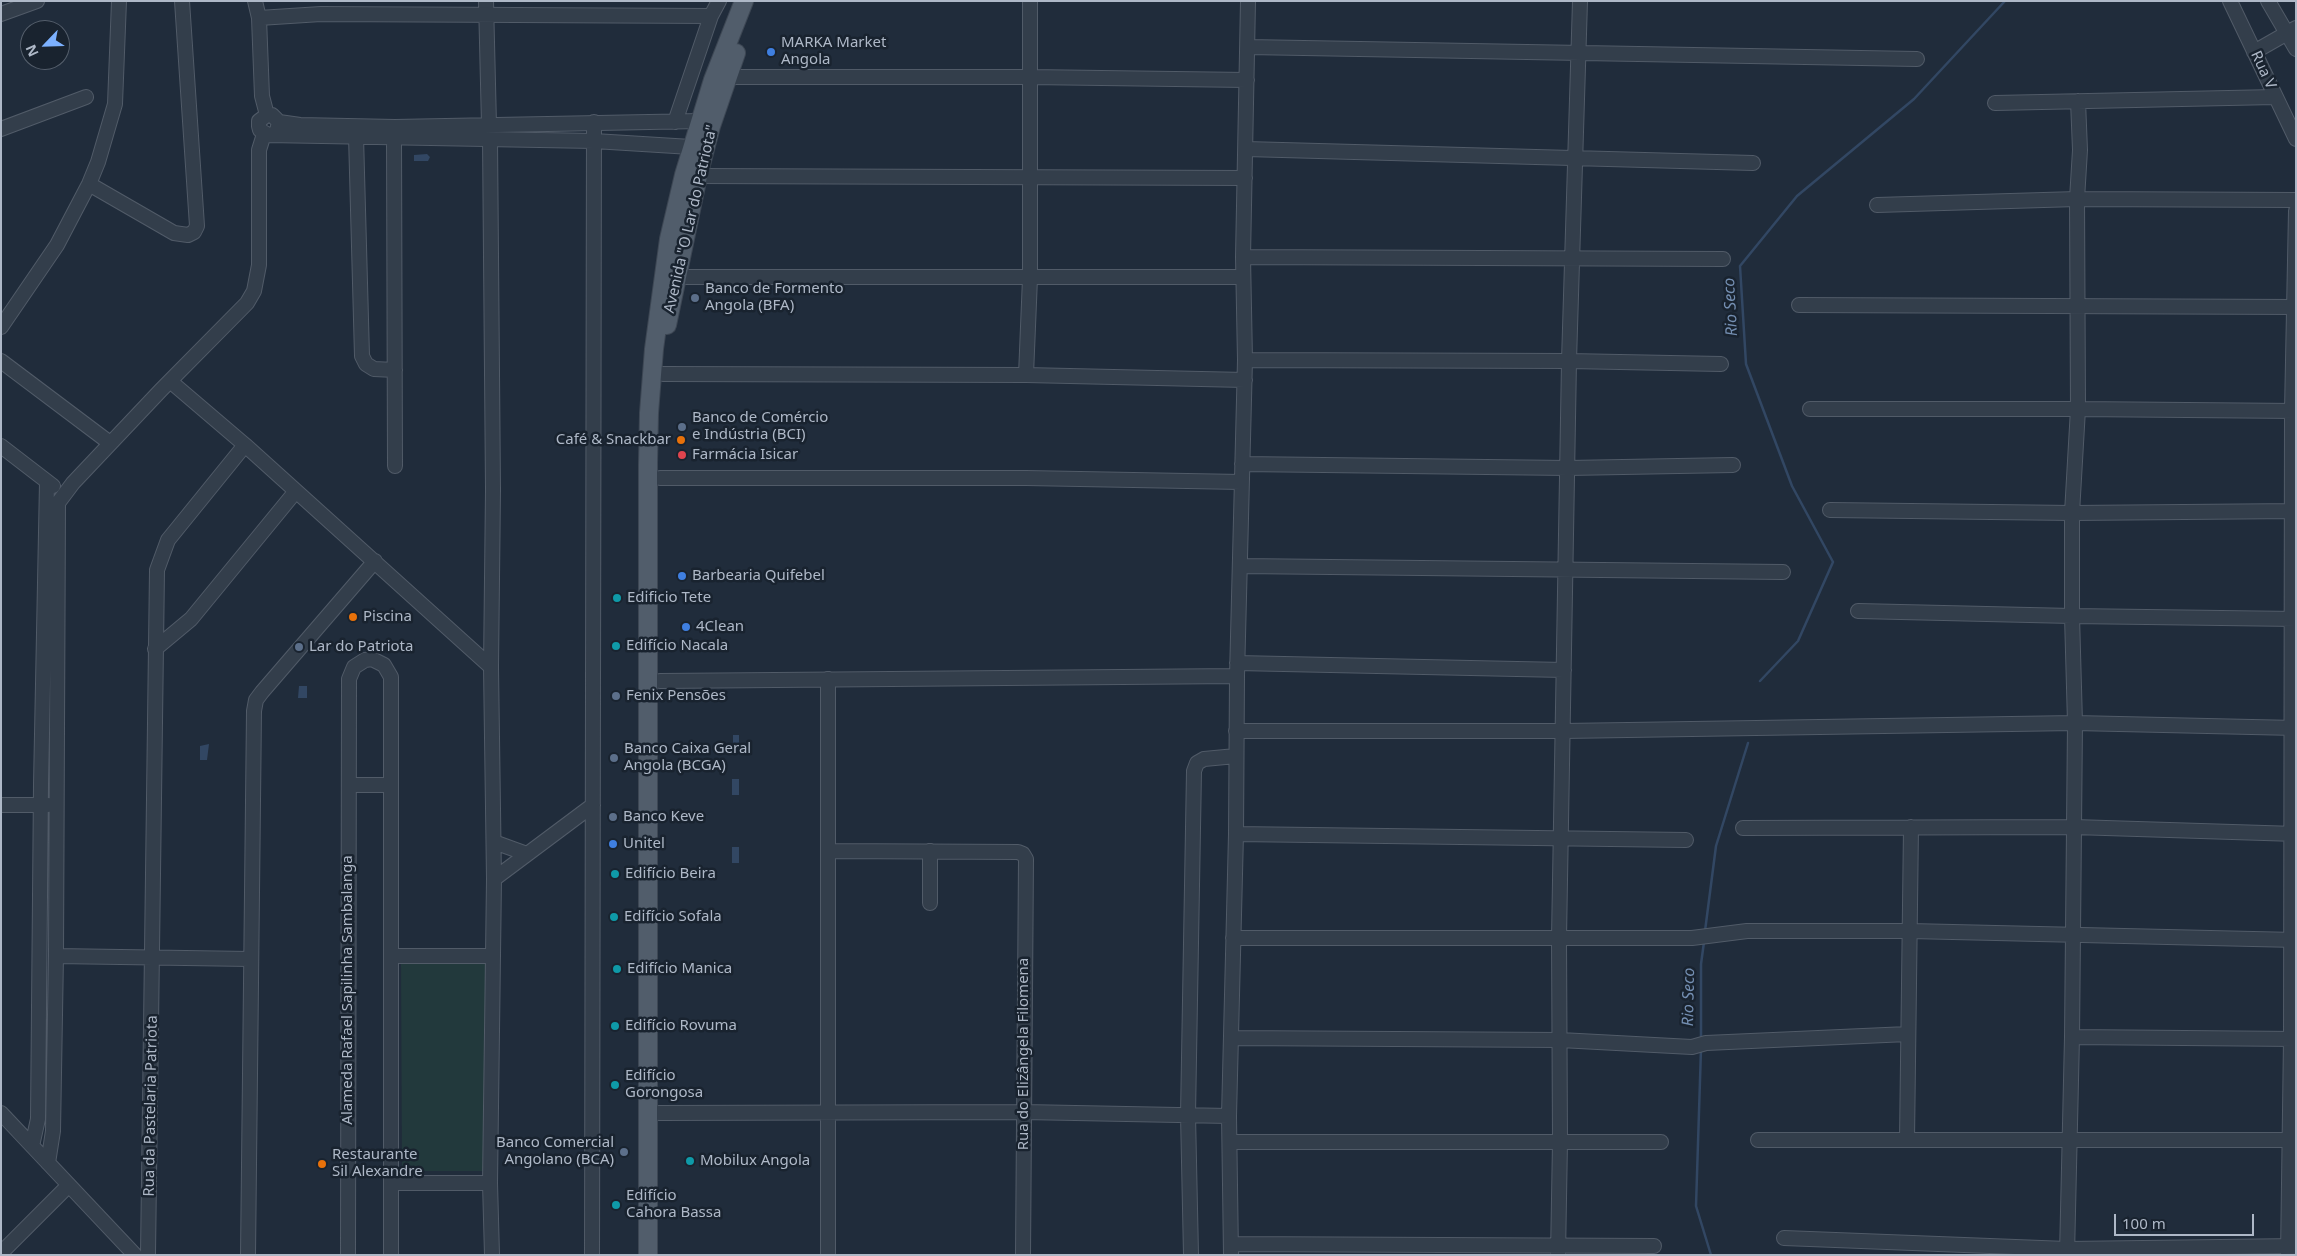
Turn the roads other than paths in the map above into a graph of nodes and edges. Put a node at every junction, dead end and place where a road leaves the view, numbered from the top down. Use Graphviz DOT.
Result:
graph roads {
  1 [pos="37,1"];
  2 [pos="119,1"];
  3 [pos="182,1"];
  4 [pos="255,1"];
  5 [pos="486,1"];
  6 [pos="719,1"];
  7 [pos="744,1"];
  8 [pos="756,1"];
  9 [pos="1030,1"];
  10 [pos="1248,1"];
  11 [pos="1580,1"];
  12 [pos="2230,1"];
  13 [pos="2268,1"];
  14 [pos="324,8"];
  15 [pos="1,14"];
  16 [pos="486,16"];
  17 [pos="711,16"];
  18 [pos="259,18"];
  19 [pos="2291,31"];
  20 [pos="1248,47"];
  21 [pos="2296,49"];
  22 [pos="1579,52"];
  23 [pos="2254,52"];
  24 [pos="1917,59"];
  25 [pos="1030,76"];
  26 [pos="728,77"];
  27 [pos="1247,80"];
  28 [pos="86,97"];
  29 [pos="2275,97"];
  30 [pos="2078,101"];
  31 [pos="1994,103"];
  32 [pos="700,121"];
  33 [pos="594,122"];
  34 [pos="675,122"];
  35 [pos="489,124"];
  36 [pos="271,126"];
  37 [pos="1,129"];
  38 [pos="356,136"];
  39 [pos="394,137"];
  40 [pos="490,139"];
  41 [pos="2296,139"];
  42 [pos="594,141"];
  43 [pos="691,147"];
  44 [pos="1246,149"];
  45 [pos="1575,158"];
  46 [pos="1753,162"];
  47 [pos="698,176"];
  48 [pos="1031,177"];
  49 [pos="1245,178"];
  50 [pos="89,184"];
  51 [pos="2077,199"];
  52 [pos="2296,200"];
  53 [pos="1877,205"];
  54 [pos="2296,211"];
  55 [pos="1243,257"];
  56 [pos="1573,258"];
  57 [pos="1723,259"];
  58 [pos="677,277"];
  59 [pos="1243,277"];
  60 [pos="1030,278"];
  61 [pos="1799,305"];
  62 [pos="2077,306"];
  63 [pos="2295,307"];
  64 [pos="1,327"];
  65 [pos="1245,360"];
  66 [pos="1,361"];
  67 [pos="1569,361"];
  68 [pos="1721,364"];
  69 [pos="395,370"];
  70 [pos="663,374"];
  71 [pos="1026,375"];
  72 [pos="1245,380"];
  73 [pos="170,381"];
  74 [pos="2078,408"];
  75 [pos="1810,409"];
  76 [pos="2294,411"];
  77 [pos="110,443"];
  78 [pos="245,445"];
  79 [pos="4,454"];
  80 [pos="1242,464"];
  81 [pos="1733,465"];
  82 [pos="395,466"];
  83 [pos="1568,468"];
  84 [pos="660,478"];
  85 [pos="47,482"];
  86 [pos="1241,482"];
  87 [pos="296,491"];
  88 [pos="65,492"];
  89 [pos="1830,510"];
  90 [pos="2294,512"];
  91 [pos="2072,513"];
  92 [pos="376,561"];
  93 [pos="1241,566"];
  94 [pos="1567,568"];
  95 [pos="1783,572"];
  96 [pos="1858,611"];
  97 [pos="2072,616"];
  98 [pos="2293,619"];
  99 [pos="155,649"];
  100 [pos="491,667"];
  101 [pos="1237,669"];
  102 [pos="1564,670"];
  103 [pos="828,679"];
  104 [pos="660,681"];
  105 [pos="2075,723"];
  106 [pos="2293,728"];
  107 [pos="1564,731"];
  108 [pos="1236,732"];
  109 [pos="1236,756"];
  110 [pos="349,785"];
  111 [pos="391,785"];
  112 [pos="1,805"];
  113 [pos="40,805"];
  114 [pos="593,805"];
  115 [pos="57,806"];
  116 [pos="1911,827"];
  117 [pos="2074,827"];
  118 [pos="1743,828"];
  119 [pos="1236,834"];
  120 [pos="2293,834"];
  121 [pos="1562,838"];
  122 [pos="1686,840"];
  123 [pos="494,842"];
  124 [pos="829,851"];
  125 [pos="930,851"];
  126 [pos="527,854"];
  127 [pos="494,879"];
  128 [pos="930,903"];
  129 [pos="1910,931"];
  130 [pos="2072,935"];
  131 [pos="1233,938"];
  132 [pos="1560,938"];
  133 [pos="2293,940"];
  134 [pos="56,956"];
  135 [pos="153,956"];
  136 [pos="391,956"];
  137 [pos="493,956"];
  138 [pos="250,959"];
  139 [pos="1908,1034"];
  140 [pos="2072,1037"];
  141 [pos="1231,1038"];
  142 [pos="2294,1039"];
  143 [pos="1560,1040"];
  144 [pos="659,1112"];
  145 [pos="1024,1112"];
  146 [pos="1,1113"];
  147 [pos="827,1113"];
  148 [pos="1188,1115"];
  149 [pos="1229,1116"];
  150 [pos="38,1119"];
  151 [pos="17,1130"];
  152 [pos="1758,1140"];
  153 [pos="1908,1140"];
  154 [pos="2292,1140"];
  155 [pos="2071,1141"];
  156 [pos="1230,1142"];
  157 [pos="1560,1142"];
  158 [pos="1661,1142"];
  159 [pos="32,1146"];
  160 [pos="48,1163"];
  161 [pos="490,1183"];
  162 [pos="391,1184"];
  163 [pos="70,1185"];
  164 [pos="1784,1238"];
  165 [pos="1654,1246"];
  166 [pos="1231,1249"];
  167 [pos="2291,1249"];
  168 [pos="1558,1250"];
  169 [pos="2067,1252"];
  170 [pos="1,1253"];
  171 [pos="135,1255"];
  172 [pos="148,1255"];
  173 [pos="248,1255"];
  174 [pos="348,1255"];
  175 [pos="391,1255"];
  176 [pos="492,1255"];
  177 [pos="592,1255"];
  178 [pos="648,1255"];
  179 [pos="659,1255"];
  180 [pos="828,1255"];
  181 [pos="1023,1255"];
  182 [pos="1190,1255"];
  1 -- 15 [label="street"];
  2 -- 50 [label="street"];
  3 -- 50 [label="street"];
  4 -- 18 [label="street"];
  5 -- 16 [label="street"];
  6 -- 17 [label="street"];
  7 -- 32 [label="main road, Avenida \"O Lar do Patriota\""];
  8 -- 26 [label="main road, Avenida \"O Lar do Patriota\""];
  9 -- 25 [label="street"];
  10 -- 20 [label="street"];
  11 -- 22 [label="street"];
  12 -- 23 [label="street, Rua V"];
  13 -- 19 [label="street"];
  14 -- 16 [label="street"];
  14 -- 18 [label="street"];
  16 -- 17 [label="street"];
  16 -- 35 [label="street"];
  17 -- 34 [label="street"];
  18 -- 36 [label="street"];
  19 -- 21 [label="street"];
  19 -- 23 [label="street"];
  20 -- 22 [label="street"];
  20 -- 27 [label="street"];
  22 -- 24 [label="street"];
  22 -- 45 [label="street"];
  23 -- 29 [label="street, Rua V"];
  25 -- 26 [label="street"];
  25 -- 27 [label="street"];
  25 -- 48 [label="street"];
  26 -- 47 [label="main road, Avenida \"O Lar do Patriota\""];
  27 -- 44 [label="street"];
  28 -- 37 [label="street"];
  29 -- 30 [label="street"];
  29 -- 41 [label="street, Rua V"];
  30 -- 31 [label="street"];
  30 -- 51 [label="street"];
  32 -- 34 [label="street"];
  32 -- 43 [label="main road, Avenida \"O Lar do Patriota\""];
  33 -- 34 [label="street"];
  33 -- 35 [label="street"];
  33 -- 42 [label="street"];
  35 -- 36 [label="street"];
  36 -- 38 [label="street"];
  36 -- 73 [label="street"];
  38 -- 39 [label="street"];
  38 -- 69 [label="street"];
  39 -- 40 [label="street"];
  39 -- 69 [label="street"];
  40 -- 42 [label="street"];
  40 -- 100 [label="street"];
  42 -- 43 [label="street"];
  42 -- 114 [label="street"];
  43 -- 178 [label="main road, Avenida \"O Lar do Patriota\""];
  44 -- 45 [label="street"];
  44 -- 49 [label="street"];
  45 -- 46 [label="street"];
  45 -- 56 [label="street"];
  47 -- 48 [label="street"];
  47 -- 58 [label="main road, Avenida \"O Lar do Patriota\""];
  48 -- 49 [label="street"];
  48 -- 60 [label="street"];
  49 -- 55 [label="street"];
  50 -- 64 [label="street"];
  51 -- 52 [label="street"];
  51 -- 53 [label="street"];
  51 -- 62 [label="street"];
  54 -- 63 [label="street"];
  55 -- 56 [label="street"];
  55 -- 59 [label="street"];
  56 -- 57 [label="street"];
  56 -- 67 [label="street"];
  58 -- 60 [label="street"];
  58 -- 70 [label="main road, Avenida \"O Lar do Patriota\""];
  59 -- 60 [label="street"];
  59 -- 65 [label="street"];
  60 -- 71 [label="street"];
  61 -- 62 [label="street"];
  62 -- 63 [label="street"];
  62 -- 74 [label="street"];
  63 -- 76 [label="street"];
  65 -- 67 [label="street"];
  65 -- 72 [label="street"];
  66 -- 77 [label="street"];
  67 -- 68 [label="street"];
  67 -- 83 [label="street"];
  69 -- 82 [label="street"];
  70 -- 71 [label="street"];
  70 -- 84 [label="main road, Avenida \"O Lar do Patriota\""];
  71 -- 72 [label="street"];
  72 -- 80 [label="street"];
  73 -- 77 [label="street"];
  73 -- 78 [label="street"];
  74 -- 75 [label="street"];
  74 -- 76 [label="street"];
  74 -- 91 [label="street"];
  76 -- 90 [label="street"];
  77 -- 88 [label="street"];
  78 -- 87 [label="street"];
  78 -- 99 [label="street, Rua da Pastelaria Patriota"];
  79 -- 85 [label="street"];
  80 -- 83 [label="street"];
  80 -- 86 [label="street"];
  81 -- 83 [label="street"];
  83 -- 94 [label="street"];
  84 -- 86 [label="street"];
  84 -- 104 [label="main road, Avenida \"O Lar do Patriota\""];
  85 -- 88 [label="street"];
  85 -- 113 [label="street"];
  86 -- 93 [label="street"];
  87 -- 92 [label="street"];
  87 -- 99 [label="street"];
  88 -- 115 [label="street"];
  89 -- 91 [label="street"];
  90 -- 91 [label="street"];
  90 -- 98 [label="street"];
  91 -- 97 [label="street"];
  92 -- 100 [label="street"];
  92 -- 138 [label="street"];
  93 -- 94 [label="street"];
  93 -- 101 [label="street"];
  94 -- 95 [label="street"];
  94 -- 102 [label="street"];
  96 -- 97 [label="street"];
  97 -- 98 [label="street"];
  97 -- 105 [label="street"];
  98 -- 106 [label="street"];
  99 -- 135 [label="street, Rua da Pastelaria Patriota"];
  100 -- 123 [label="street"];
  101 -- 102 [label="street"];
  101 -- 103 [label="street"];
  101 -- 108 [label="street"];
  102 -- 107 [label="street"];
  103 -- 104 [label="street"];
  103 -- 124 [label="street"];
  104 -- 144 [label="main road, Avenida \"O Lar do Patriota\""];
  105 -- 106 [label="street"];
  105 -- 107 [label="street"];
  105 -- 117 [label="street"];
  106 -- 120 [label="street"];
  107 -- 108 [label="street"];
  107 -- 121 [label="street"];
  108 -- 109 [label="street"];
  109 -- 119 [label="street"];
  109 -- 148 [label="street"];
  110 -- 111 [label="street"];
  110 -- 111 [label="street, Alameda Rafael Sapilinha Sambalanga"];
  110 -- 174 [label="street, Alameda Rafael Sapilinha Sambalanga"];
  111 -- 136 [label="street, Alameda Rafael Sapilinha Sambalanga"];
  112 -- 113 [label="street"];
  113 -- 115 [label="street"];
  113 -- 150 [label="street"];
  114 -- 126 [label="street"];
  114 -- 177 [label="street"];
  115 -- 134 [label="street"];
  116 -- 117 [label="street"];
  116 -- 118 [label="street"];
  116 -- 129 [label="street"];
  117 -- 120 [label="street"];
  117 -- 130 [label="street"];
  119 -- 121 [label="street"];
  119 -- 131 [label="street"];
  120 -- 133 [label="street"];
  121 -- 122 [label="street"];
  121 -- 132 [label="street"];
  123 -- 126 [label="street"];
  123 -- 127 [label="street"];
  124 -- 125 [label="street"];
  124 -- 147 [label="street"];
  125 -- 128 [label="street"];
  125 -- 145 [label="street, Rua do Elizângela Filomena"];
  126 -- 127 [label="street"];
  127 -- 137 [label="street"];
  129 -- 130 [label="street"];
  129 -- 132 [label="street"];
  129 -- 139 [label="street"];
  130 -- 133 [label="street"];
  130 -- 140 [label="street"];
  131 -- 132 [label="street"];
  131 -- 141 [label="street"];
  132 -- 143 [label="street"];
  133 -- 142 [label="street"];
  134 -- 135 [label="street"];
  134 -- 160 [label="street"];
  135 -- 138 [label="street"];
  135 -- 172 [label="street, Rua da Pastelaria Patriota"];
  136 -- 137 [label="street"];
  136 -- 162 [label="street, Alameda Rafael Sapilinha Sambalanga"];
  137 -- 161 [label="street"];
  138 -- 173 [label="street"];
  139 -- 143 [label="street"];
  139 -- 153 [label="street"];
  140 -- 142 [label="street"];
  140 -- 155 [label="street"];
  141 -- 143 [label="street"];
  141 -- 149 [label="street"];
  142 -- 154 [label="street"];
  143 -- 157 [label="street"];
  144 -- 147 [label="street"];
  144 -- 179 [label="main road, Avenida \"O Lar do Patriota\""];
  145 -- 147 [label="street"];
  145 -- 148 [label="street"];
  145 -- 181 [label="street, Rua do Elizângela Filomena"];
  146 -- 151 [label="street"];
  147 -- 180 [label="street"];
  148 -- 149 [label="street"];
  148 -- 182 [label="street"];
  149 -- 156 [label="street"];
  150 -- 151 [label="street"];
  150 -- 159 [label="street"];
  151 -- 159 [label="street"];
  152 -- 153 [label="street"];
  153 -- 155 [label="street"];
  154 -- 155 [label="street"];
  154 -- 167 [label="street"];
  155 -- 169 [label="street"];
  156 -- 157 [label="street"];
  156 -- 166 [label="street"];
  157 -- 158 [label="street"];
  157 -- 168 [label="street"];
  159 -- 160 [label="street"];
  160 -- 163 [label="street"];
  161 -- 162 [label="street"];
  161 -- 176 [label="street"];
  162 -- 175 [label="street, Alameda Rafael Sapilinha Sambalanga"];
  163 -- 170 [label="street"];
  163 -- 171 [label="street"];
  164 -- 169 [label="street"];
  165 -- 168 [label="street"];
  166 -- 168 [label="street"];
  167 -- 169 [label="street"];
}
